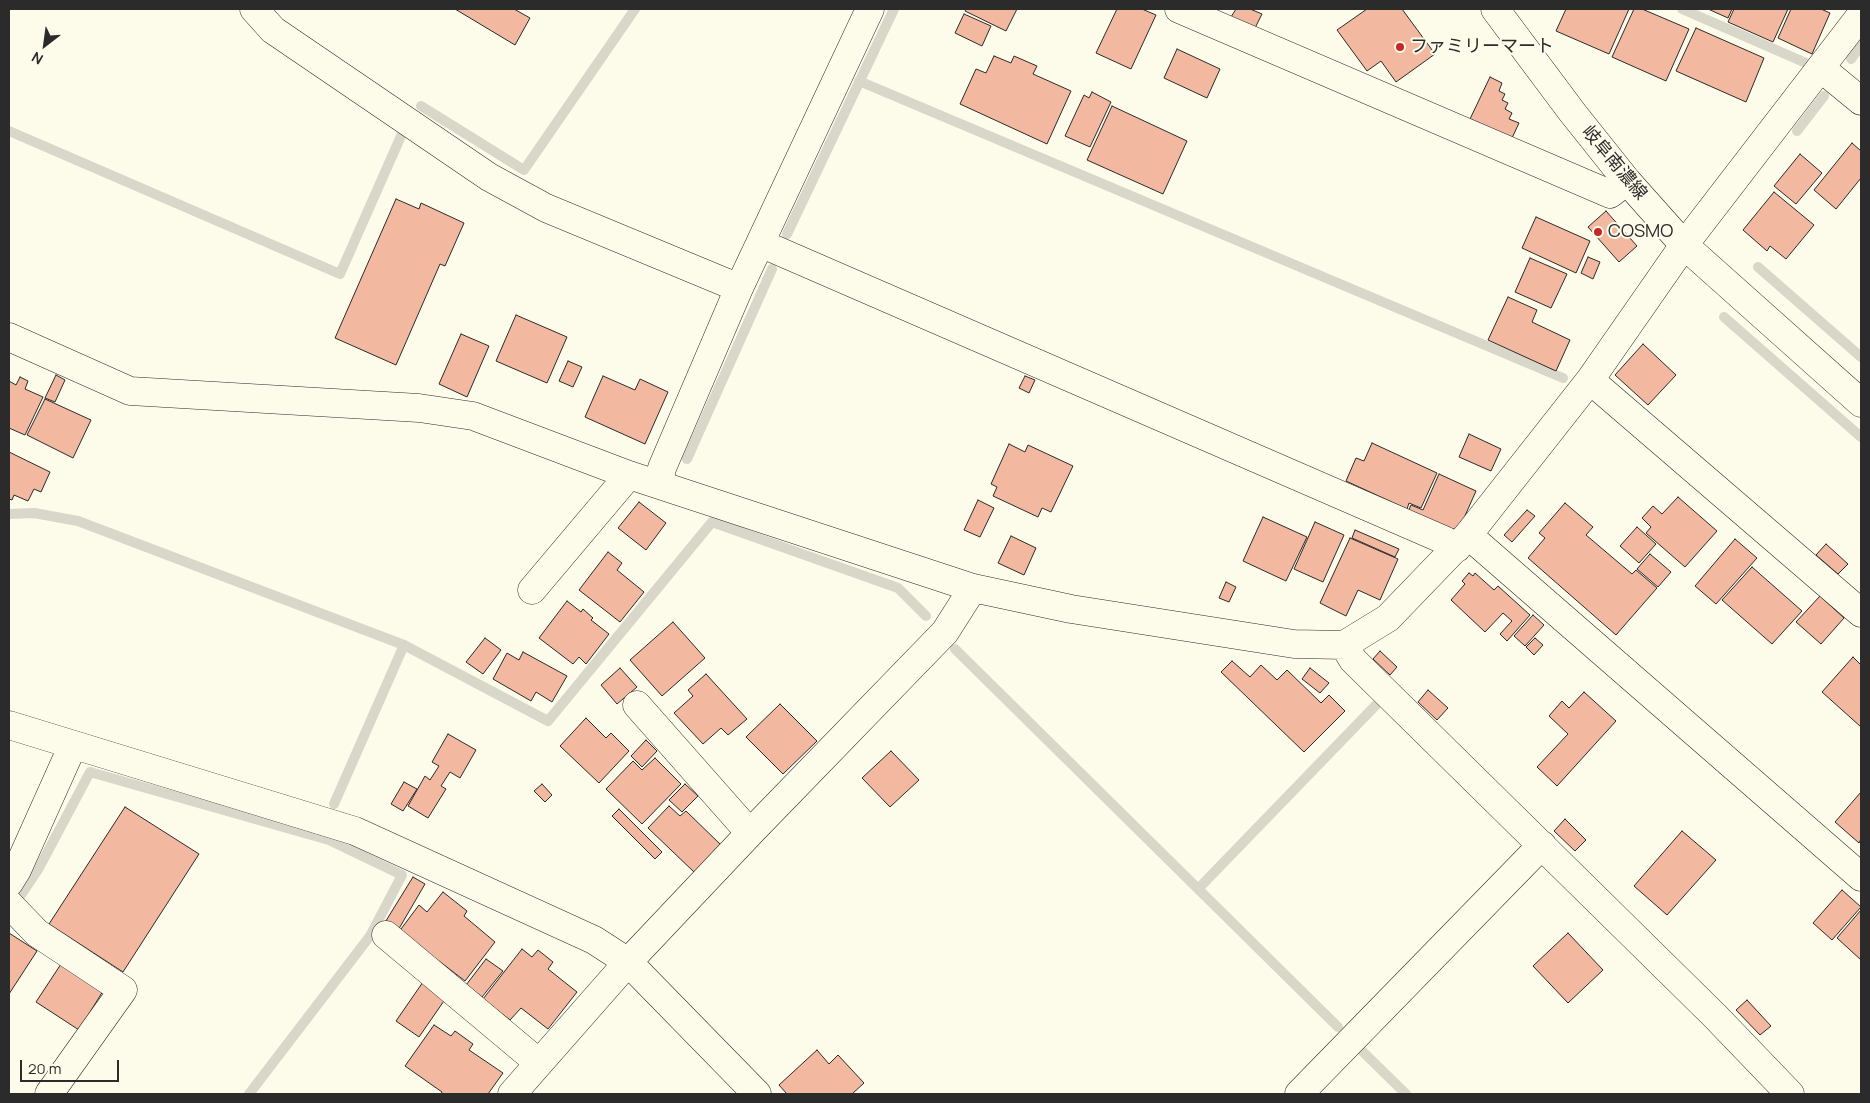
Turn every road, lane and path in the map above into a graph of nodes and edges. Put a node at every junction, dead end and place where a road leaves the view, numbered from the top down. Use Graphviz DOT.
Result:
graph roads {
  1 [pos="254,9"];
  2 [pos="870,9"];
  3 [pos="1179,9"];
  4 [pos="1495,9"];
  5 [pos="1861,15"];
  6 [pos="1822,69"];
  7 [pos="1861,101"];
  8 [pos="1627,182"];
  9 [pos="760,243"];
  10 [pos="1684,245"];
  11 [pos="739,288"];
  12 [pos="9,337"];
  13 [pos="1590,380"];
  14 [pos="1861,403"];
  15 [pos="629,475"];
  16 [pos="659,484"];
  17 [pos="1462,542"];
  18 [pos="973,588"];
  19 [pos="532,590"];
  20 [pos="1861,614"];
  21 [pos="1344,645"];
  22 [pos="637,705"];
  23 [pos="9,725"];
  24 [pos="73,745"];
  25 [pos="750,833"];
  26 [pos="1542,846"];
  27 [pos="1861,876"];
  28 [pos="9,883"];
  29 [pos="9,904"];
  30 [pos="386,936"];
  31 [pos="628,962"];
  32 [pos="539,1063"];
  33 [pos="751,1092"];
  34 [pos="49,1094"];
  35 [pos="512,1094"];
  36 [pos="1299,1094"];
  37 [pos="1790,1094"];
  1 -- 11 [label="street"];
  2 -- 9 [label="street"];
  3 -- 8 [label="street"];
  4 -- 8 [label="street, 岐阜南濃線"];
  5 -- 6 [label="street"];
  6 -- 7 [label="street"];
  6 -- 10 [label="street"];
  8 -- 10 [label="street, 岐阜南濃線"];
  9 -- 11 [label="street"];
  9 -- 17 [label="street"];
  10 -- 13 [label="street"];
  10 -- 14 [label="street, 岐阜南濃線"];
  11 -- 16 [label="street"];
  12 -- 15 [label="street"];
  13 -- 17 [label="street"];
  13 -- 20 [label="street"];
  15 -- 16 [label="street"];
  15 -- 19 [label="street"];
  16 -- 18 [label="street"];
  17 -- 21 [label="street"];
  17 -- 27 [label="street"];
  18 -- 21 [label="street"];
  18 -- 25 [label="street"];
  21 -- 26 [label="street"];
  22 -- 25 [label="street"];
  23 -- 24 [label="street"];
  24 -- 28 [label="street"];
  24 -- 31 [label="street"];
  25 -- 31 [label="street"];
  26 -- 36 [label="street"];
  26 -- 37 [label="street"];
  29 -- 34 [label="street"];
  30 -- 32 [label="street"];
  31 -- 32 [label="street"];
  31 -- 33 [label="street"];
  32 -- 35 [label="street"];
}
